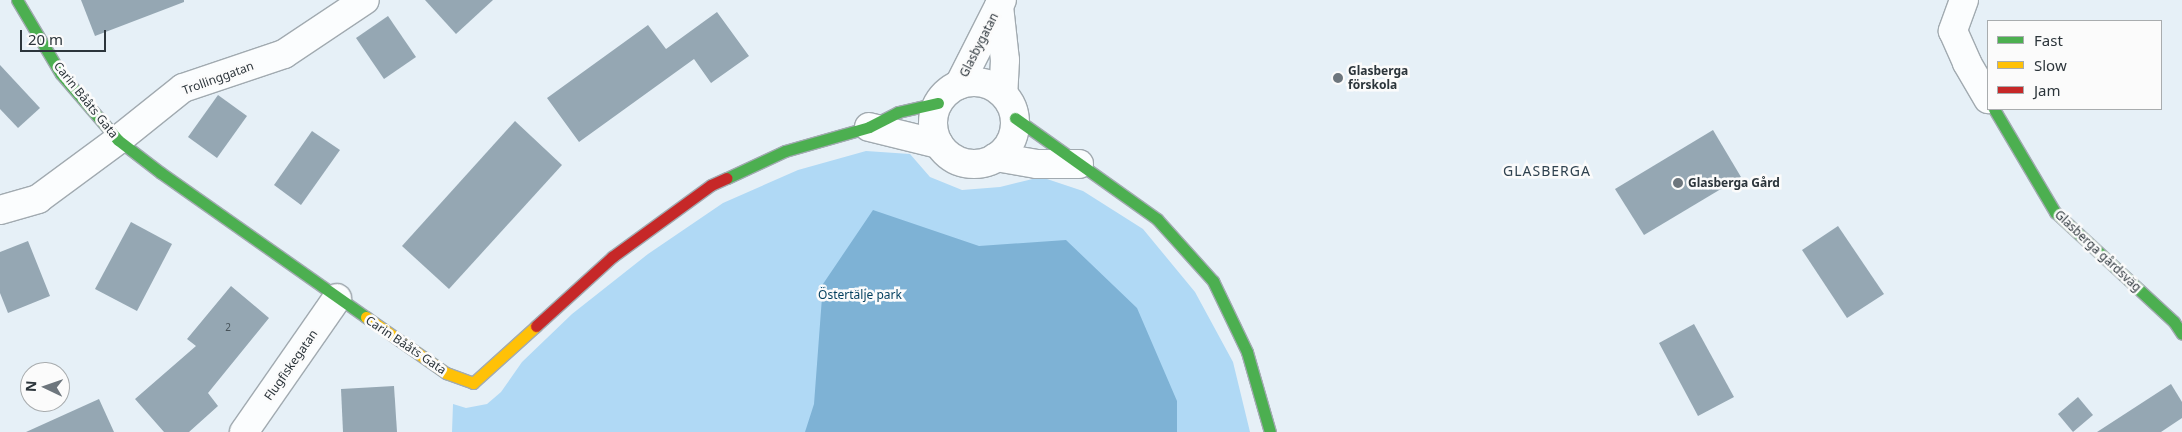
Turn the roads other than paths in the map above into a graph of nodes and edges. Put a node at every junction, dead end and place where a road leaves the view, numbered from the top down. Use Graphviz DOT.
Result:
graph roads {
  1 [pos="17,0"];
  2 [pos="365,0"];
  3 [pos="1964,0"];
  4 [pos="1000,3"];
  5 [pos="960,85"];
  6 [pos="1987,97"];
  7 [pos="938,103"];
  8 [pos="1009,106"];
  9 [pos="1995,110"];
  10 [pos="869,127"];
  11 [pos="118,140"];
  12 [pos="939,144"];
  13 [pos="996,157"];
  14 [pos="1079,164"];
  15 [pos="0,210"];
  16 [pos="337,298"];
  17 [pos="2182,334"];
  18 [pos="244,432"];
  19 [pos="1270,432"];
  1 -- 11 [label="street, Carin Bååts Gata"];
  2 -- 11 [label="street, Trollinggatan"];
  3 -- 6 [label="street"];
  4 -- 5 [label="street, Glasbygatan"];
  4 -- 8 [label="street, Glasbygatan"];
  5 -- 7 [label="street"];
  5 -- 8 [label="street"];
  7 -- 10 [label="street, Carin Bååts Gata"];
  7 -- 12 [label="street"];
  8 -- 13 [label="street"];
  8 -- 14 [label="street"];
  9 -- 17 [label="street, Glasberga gårdsväg"];
  10 -- 12 [label="street, Carin Bååts Gata"];
  10 -- 16 [label="street, Carin Bååts Gata"];
  11 -- 15 [label="street, Trollinggatan"];
  11 -- 16 [label="street, Carin Bååts Gata"];
  12 -- 13 [label="street"];
  13 -- 14 [label="street"];
  14 -- 19 [label="street"];
  16 -- 18 [label="street, Flugfiskegatan"];
}
